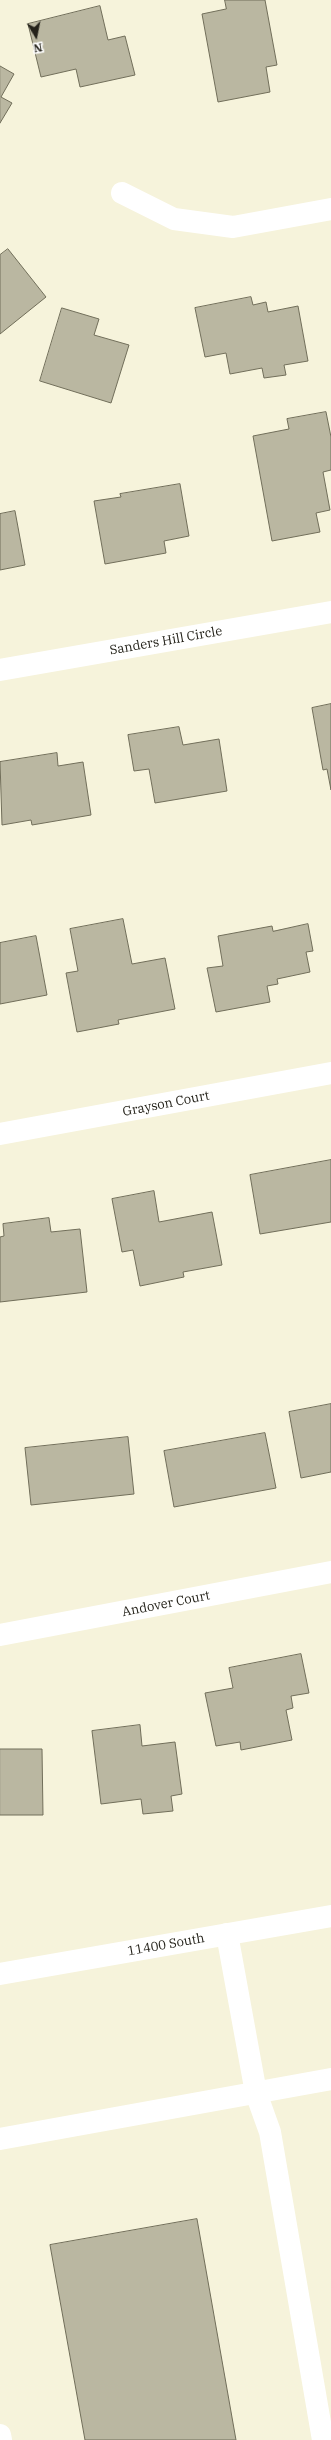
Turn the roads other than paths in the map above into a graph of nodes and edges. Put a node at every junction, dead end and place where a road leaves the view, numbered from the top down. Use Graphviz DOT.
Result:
graph roads {
  1 [pos="122,193"];
  2 [pos="331,209"];
  3 [pos="331,612"];
  4 [pos="0,670"];
  5 [pos="331,1073"];
  6 [pos="0,1134"];
  7 [pos="331,1572"];
  8 [pos="0,1635"];
  9 [pos="331,1916"];
  10 [pos="227,1934"];
  11 [pos="0,1974"];
  12 [pos="331,2080"];
  13 [pos="256,2093"];
  14 [pos="0,2139"];
  15 [pos="0,2435"];
  16 [pos="1,2440"];
  17 [pos="323,2440"];
  1 -- 2 [label="street"];
  3 -- 4 [label="street, Sanders Hill Circle"];
  5 -- 6 [label="street, Grayson Court"];
  7 -- 8 [label="street, Andover Court"];
  9 -- 10 [label="street, 11400 South"];
  10 -- 11 [label="street, 11400 South"];
  10 -- 13 [label="street"];
  12 -- 13 [label="street"];
  13 -- 14 [label="street"];
  13 -- 17 [label="street"];
  15 -- 16 [label="street"];
}
